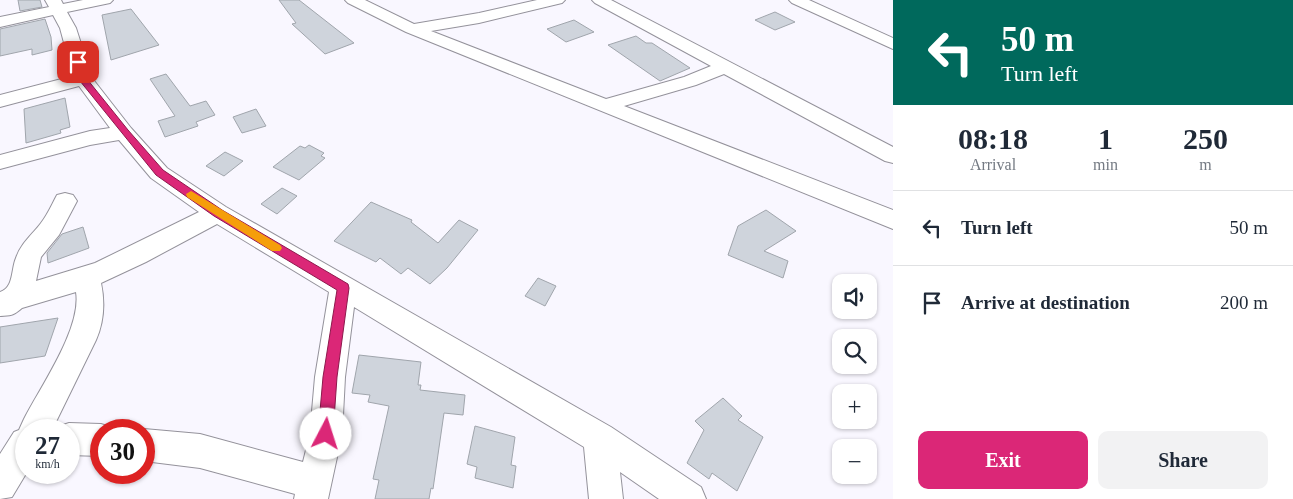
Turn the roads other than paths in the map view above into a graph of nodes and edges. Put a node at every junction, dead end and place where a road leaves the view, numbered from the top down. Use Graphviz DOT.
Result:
graph roads {
  1 [pos="105,0"];
  2 [pos="353,0"];
  3 [pos="557,0"];
  4 [pos="600,0"];
  5 [pos="797,0"];
  6 [pos="57,4"];
  7 [pos="0,22"];
  8 [pos="412,29"];
  9 [pos="893,44"];
  10 [pos="725,67"];
  11 [pos="83,79"];
  12 [pos="0,101"];
  13 [pos="606,105"];
  14 [pos="124,132"];
  15 [pos="893,156"];
  16 [pos="0,162"];
  17 [pos="65,200"];
  18 [pos="218,213"];
  19 [pos="893,220"];
  20 [pos="87,277"];
  21 [pos="343,288"];
  22 [pos="5,304"];
  23 [pos="40,419"];
  24 [pos="600,438"];
  25 [pos="155,446"];
  26 [pos="15,461"];
  27 [pos="0,484"];
  28 [pos="313,491"];
  29 [pos="606,499"];
  30 [pos="689,499"];
  1 -- 6 [label="street"];
  2 -- 8 [label="street"];
  3 -- 8 [label="street"];
  4 -- 10 [label="street"];
  5 -- 9 [label="street"];
  6 -- 7 [label="street"];
  6 -- 11 [label="street"];
  8 -- 13 [label="street"];
  10 -- 13 [label="street"];
  10 -- 15 [label="street"];
  11 -- 12 [label="street"];
  11 -- 14 [label="street"];
  13 -- 19 [label="street"];
  14 -- 16 [label="street"];
  14 -- 18 [label="street"];
  17 -- 22 [label="street"];
  18 -- 20 [label="street"];
  18 -- 21 [label="street"];
  20 -- 22 [label="street"];
  20 -- 23 [label="street"];
  21 -- 24 [label="street"];
  21 -- 28 [label="street"];
  24 -- 29 [label="street"];
  24 -- 30 [label="street"];
  25 -- 28 [label="street"];
  26 -- 27 [label="street"];
}
